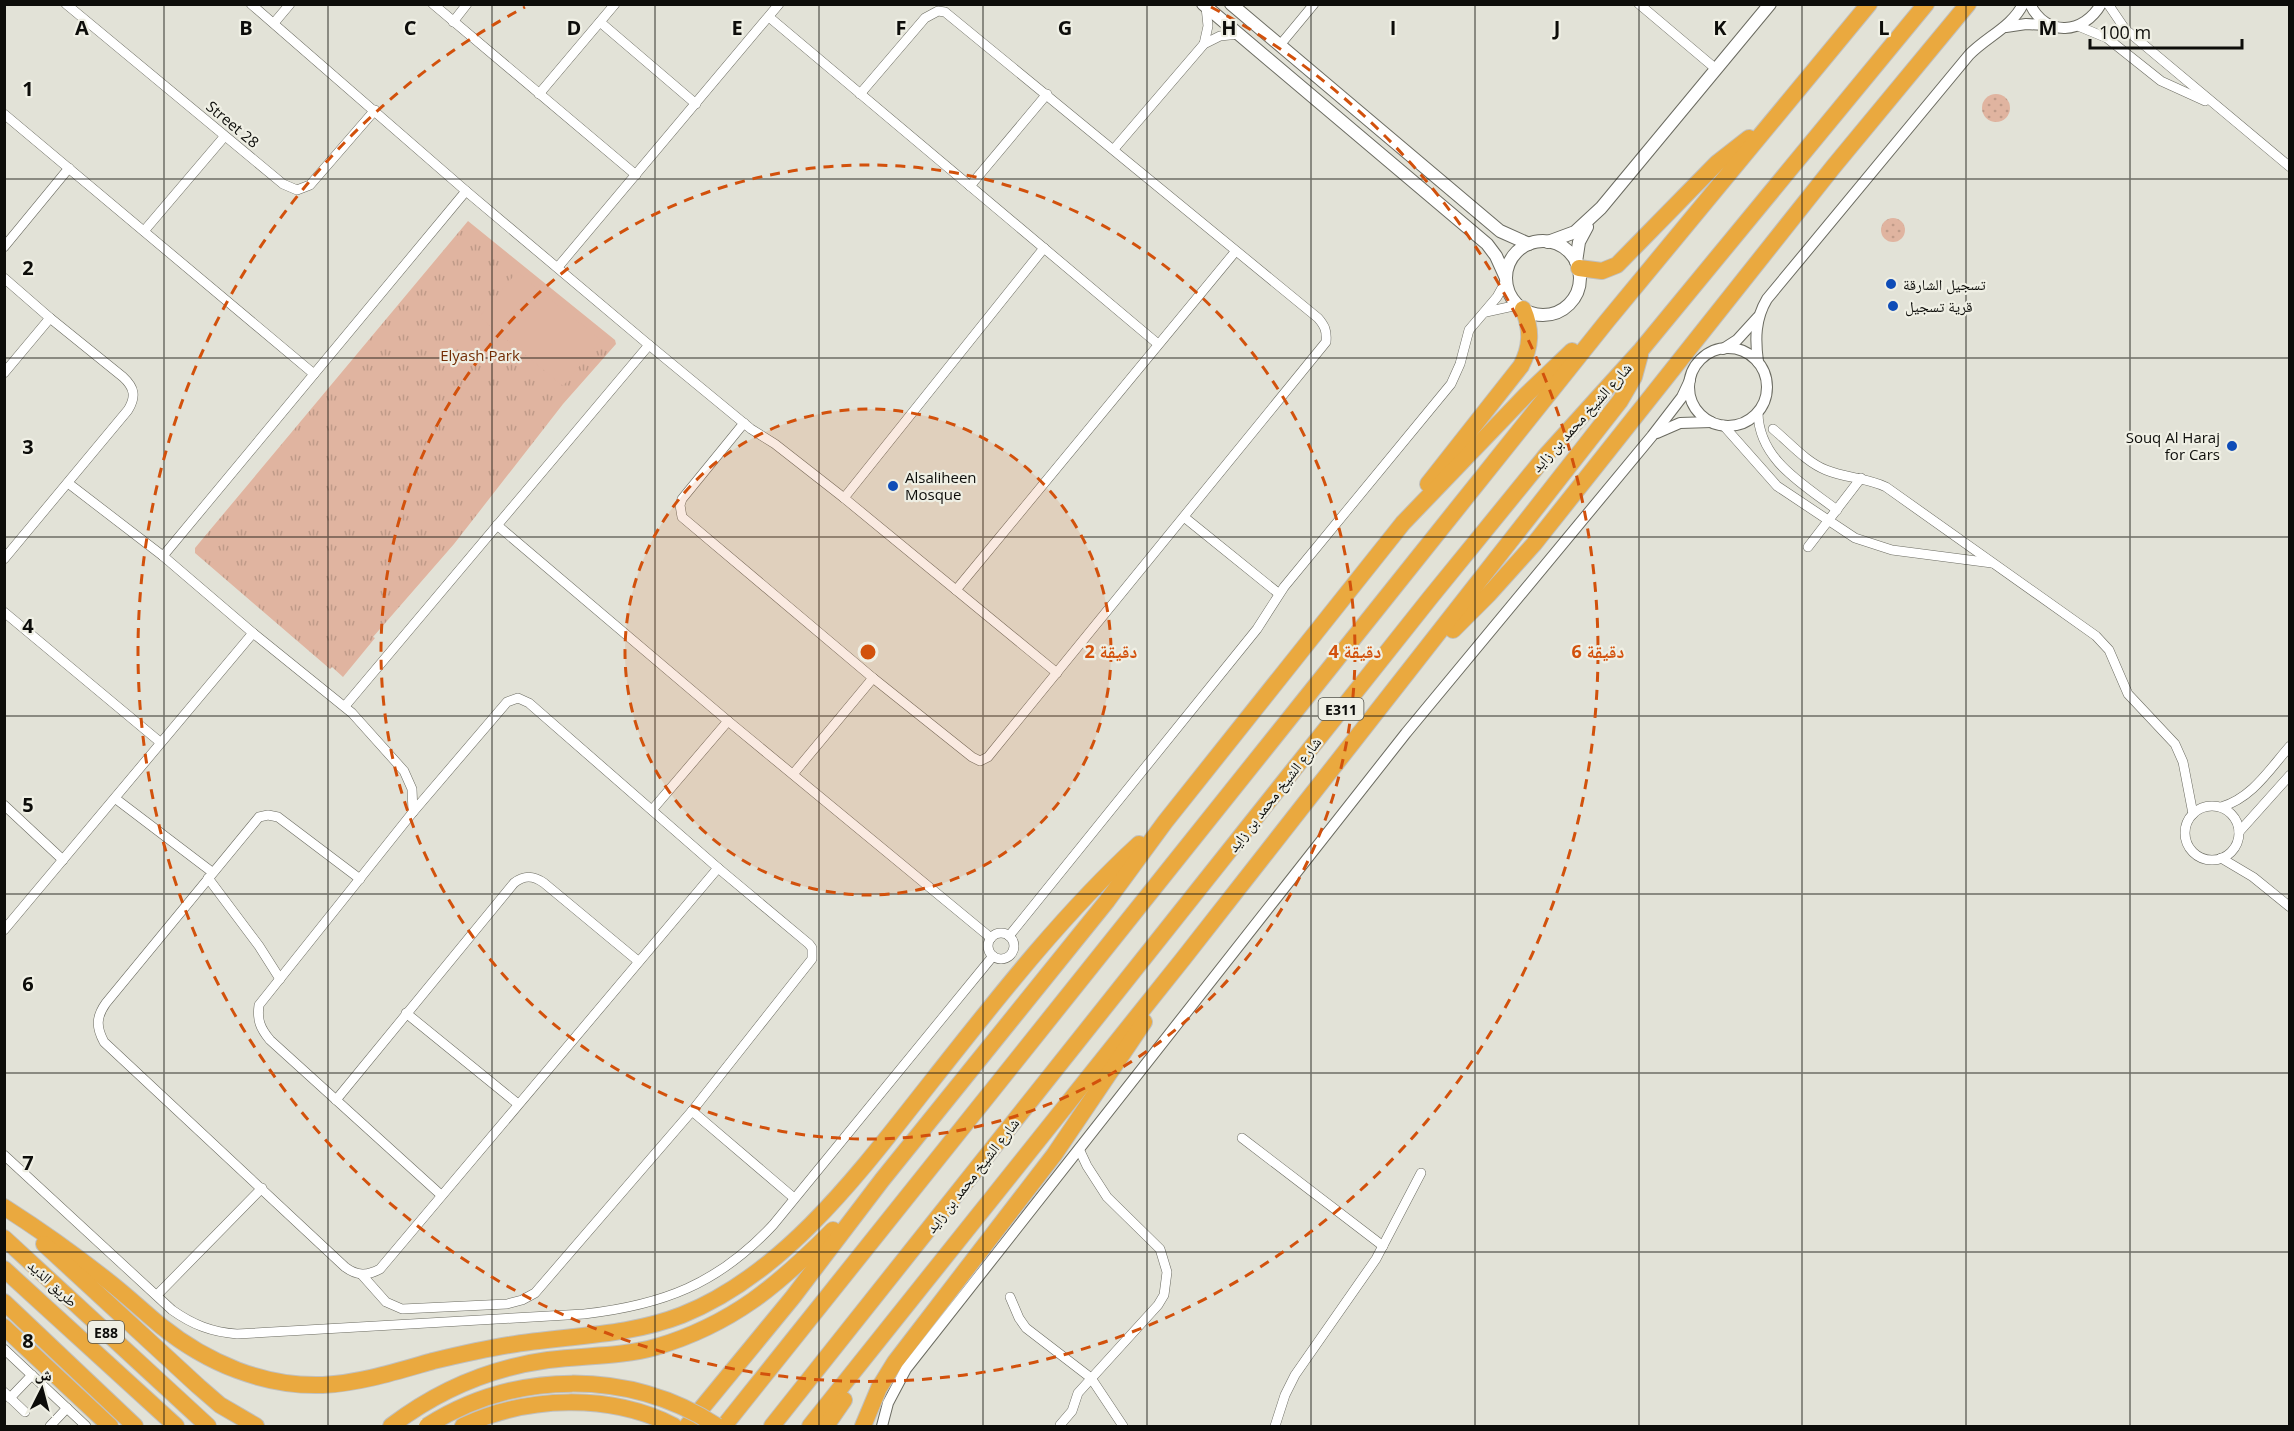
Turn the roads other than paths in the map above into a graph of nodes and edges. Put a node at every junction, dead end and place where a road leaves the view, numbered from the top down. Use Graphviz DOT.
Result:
graph roads {
  1 [pos="66,4"];
  2 [pos="251,4"];
  3 [pos="290,4"];
  4 [pos="432,4"];
  5 [pos="467,4"];
  6 [pos="615,4"];
  7 [pos="779,4"];
  8 [pos="1231,4"];
  9 [pos="1314,4"];
  10 [pos="1639,4"];
  11 [pos="1770,4"];
  12 [pos="1869,4"];
  13 [pos="1926,4"];
  14 [pos="1968,4"];
  15 [pos="2023,4"];
  16 [pos="2030,4"];
  17 [pos="2101,4"];
  18 [pos="2108,4"];
  19 [pos="1204,6"];
  20 [pos="769,17"];
  21 [pos="453,22"];
  22 [pos="600,22"];
  23 [pos="274,23"];
  24 [pos="2049,25"];
  25 [pos="2078,26"];
  26 [pos="2003,28"];
  27 [pos="1239,34"];
  28 [pos="1204,44"];
  29 [pos="1280,45"];
  30 [pos="1716,69"];
  31 [pos="539,94"];
  32 [pos="861,94"];
  33 [pos="1047,94"];
  34 [pos="696,104"];
  35 [pos="375,110"];
  36 [pos="4,114"];
  37 [pos="2225,114"];
  38 [pos="1766,128"];
  39 [pos="224,137"];
  40 [pos="1362,137"];
  41 [pos="1401,146"];
  42 [pos="1114,149"];
  43 [pos="2289,167"];
  44 [pos="69,168"];
  45 [pos="636,175"];
  46 [pos="970,186"];
  47 [pos="466,191"];
  48 [pos="1598,211"];
  49 [pos="144,231"];
  50 [pos="1548,242"];
  51 [pos="1529,244"];
  52 [pos="4,247"];
  53 [pos="1044,248"];
  54 [pos="1235,252"];
  55 [pos="1577,265"];
  56 [pos="558,267"];
  57 [pos="4,278"];
  58 [pos="1506,280"];
  59 [pos="1520,307"];
  60 [pos="1483,312"];
  61 [pos="1758,317"];
  62 [pos="50,318"];
  63 [pos="1607,321"];
  64 [pos="1158,344"];
  65 [pos="649,345"];
  66 [pos="1723,349"];
  67 [pos="1641,350"];
  68 [pos="1758,362"];
  69 [pos="4,373"];
  70 [pos="314,374"];
  71 [pos="1690,380"];
  72 [pos="1758,413"];
  73 [pos="1711,422"];
  74 [pos="744,423"];
  75 [pos="1723,426"];
  76 [pos="1773,429"];
  77 [pos="1652,436"];
  78 [pos="1861,478"];
  79 [pos="68,483"];
  80 [pos="844,498"];
  81 [pos="1837,510"];
  82 [pos="1184,517"];
  83 [pos="1828,521"];
  84 [pos="1403,523"];
  85 [pos="497,525"];
  86 [pos="1808,547"];
  87 [pos="163,556"];
  88 [pos="4,559"];
  89 [pos="1995,564"];
  90 [pos="956,590"];
  91 [pos="1278,593"];
  92 [pos="4,612"];
  93 [pos="253,633"];
  94 [pos="1417,663"];
  95 [pos="1057,673"];
  96 [pos="873,678"];
  97 [pos="345,706"];
  98 [pos="728,721"];
  99 [pos="160,742"];
  100 [pos="2289,746"];
  101 [pos="794,773"];
  102 [pos="2289,775"];
  103 [pos="116,799"];
  104 [pos="4,805"];
  105 [pos="2221,807"];
  106 [pos="652,810"];
  107 [pos="413,812"];
  108 [pos="2193,814"];
  109 [pos="1165,822"];
  110 [pos="2240,832"];
  111 [pos="2221,858"];
  112 [pos="63,860"];
  113 [pos="717,868"];
  114 [pos="210,875"];
  115 [pos="360,879"];
  116 [pos="2289,907"];
  117 [pos="4,930"];
  118 [pos="1009,936"];
  119 [pos="991,938"];
  120 [pos="993,956"];
  121 [pos="1183,960"];
  122 [pos="638,961"];
  123 [pos="280,979"];
  124 [pos="406,1013"];
  125 [pos="336,1100"];
  126 [pos="518,1104"];
  127 [pos="692,1111"];
  128 [pos="1242,1138"];
  129 [pos="1079,1149"];
  130 [pos="4,1155"];
  131 [pos="1421,1173"];
  132 [pos="882,1180"];
  133 [pos="262,1188"];
  134 [pos="441,1195"];
  135 [pos="794,1198"];
  136 [pos="4,1207"];
  137 [pos="4,1238"];
  138 [pos="1383,1246"];
  139 [pos="4,1269"];
  140 [pos="362,1275"];
  141 [pos="157,1295"];
  142 [pos="1010,1297"];
  143 [pos="912,1301"];
  144 [pos="4,1302"];
  145 [pos="4,1327"];
  146 [pos="4,1349"];
  147 [pos="32,1376"];
  148 [pos="1091,1378"];
  149 [pos="8,1395"];
  150 [pos="67,1408"];
  151 [pos="25,1412"];
  152 [pos="1060,1425"];
  153 [pos="50,1426"];
  154 [pos="86,1426"];
  155 [pos="110,1426"];
  156 [pos="135,1426"];
  157 [pos="176,1426"];
  158 [pos="208,1426"];
  159 [pos="256,1426"];
  160 [pos="391,1426"];
  161 [pos="427,1426"];
  162 [pos="463,1426"];
  163 [pos="674,1426"];
  164 [pos="687,1426"];
  165 [pos="717,1426"];
  166 [pos="724,1426"];
  167 [pos="772,1426"];
  168 [pos="810,1426"];
  169 [pos="826,1426"];
  170 [pos="863,1426"];
  171 [pos="882,1426"];
  172 [pos="1123,1426"];
  173 [pos="1275,1426"];
  1 -- 39 [label="street, Street 28"];
  2 -- 23 [label="street"];
  3 -- 23 [label="street"];
  4 -- 21 [label="street"];
  5 -- 21 [label="street"];
  6 -- 22 [label="street"];
  7 -- 20 [label="street"];
  8 -- 29 [label="main road"];
  9 -- 29 [label="street"];
  10 -- 30 [label="street"];
  11 -- 30 [label="main road"];
  12 -- 38 [label="highway, E311"];
  13 -- 67 [label="highway, شارع الشيخ محمد بن زايد / E311"];
  14 -- 94 [label="highway"];
  15 -- 26 [label="street"];
  16 -- 24 [label="street"];
  17 -- 25 [label="street"];
  18 -- 37 [label="street"];
  19 -- 27 [label="main road"];
  19 -- 28 [label="street"];
  20 -- 32 [label="street"];
  20 -- 34 [label="street"];
  21 -- 31 [label="street"];
  22 -- 31 [label="street"];
  22 -- 34 [label="street"];
  23 -- 35 [label="street"];
  24 -- 25 [label="street"];
  24 -- 26 [label="street"];
  25 -- 37 [label="street"];
  26 -- 61 [label="street"];
  27 -- 28 [label="street"];
  27 -- 40 [label="main road"];
  28 -- 42 [label="street"];
  29 -- 41 [label="main road"];
  30 -- 48 [label="main road"];
  31 -- 45 [label="street"];
  32 -- 33 [label="street"];
  32 -- 46 [label="street"];
  33 -- 42 [label="street"];
  33 -- 46 [label="street"];
  34 -- 45 [label="street"];
  35 -- 39 [label="street, Street 28"];
  35 -- 47 [label="street"];
  36 -- 44 [label="street"];
  37 -- 43 [label="street"];
  38 -- 55 [label="highway"];
  38 -- 63 [label="highway, E311"];
  39 -- 49 [label="street"];
  40 -- 41 [label="main road"];
  40 -- 58 [label="main road"];
  41 -- 51 [label="main road"];
  42 -- 54 [label="street"];
  44 -- 49 [label="street"];
  44 -- 52 [label="street"];
  45 -- 56 [label="street"];
  46 -- 53 [label="street"];
  47 -- 56 [label="street"];
  47 -- 70 [label="street"];
  48 -- 50 [label="main road"];
  48 -- 55 [label="main road"];
  49 -- 70 [label="street"];
  50 -- 51 [label="main road"];
  50 -- 55 [label="main road"];
  51 -- 58 [label="main road"];
  53 -- 64 [label="street"];
  53 -- 80 [label="street"];
  54 -- 64 [label="street"];
  54 -- 82 [label="street"];
  55 -- 59 [label="main road"];
  56 -- 65 [label="street"];
  57 -- 62 [label="street"];
  58 -- 59 [label="main road"];
  58 -- 60 [label="street"];
  59 -- 60 [label="street"];
  59 -- 84 [label="highway"];
  60 -- 91 [label="street"];
  61 -- 66 [label="street"];
  61 -- 68 [label="street"];
  62 -- 69 [label="street"];
  62 -- 79 [label="street"];
  63 -- 84 [label="highway"];
  63 -- 166 [label="highway, E311"];
  64 -- 90 [label="street"];
  65 -- 74 [label="street"];
  65 -- 85 [label="street"];
  66 -- 68 [label="street"];
  66 -- 71 [label="street"];
  67 -- 94 [label="highway"];
  67 -- 167 [label="highway, شارع الشيخ محمد بن زايد / E311"];
  68 -- 72 [label="street"];
  70 -- 87 [label="street"];
  71 -- 73 [label="street"];
  71 -- 77 [label="street"];
  72 -- 75 [label="street"];
  72 -- 81 [label="street"];
  73 -- 75 [label="street"];
  73 -- 77 [label="street"];
  74 -- 80 [label="street"];
  74 -- 96 [label="street"];
  75 -- 83 [label="street"];
  76 -- 78 [label="street"];
  77 -- 129 [label="street"];
  78 -- 81 [label="street"];
  78 -- 89 [label="street"];
  79 -- 87 [label="street"];
  79 -- 88 [label="street"];
  80 -- 90 [label="street"];
  81 -- 83 [label="street"];
  82 -- 91 [label="street"];
  82 -- 95 [label="street"];
  83 -- 86 [label="street"];
  83 -- 89 [label="street"];
  84 -- 109 [label="highway"];
  85 -- 97 [label="street"];
  85 -- 98 [label="street"];
  87 -- 93 [label="street"];
  89 -- 108 [label="street"];
  90 -- 95 [label="street"];
  91 -- 118 [label="street"];
  92 -- 99 [label="street"];
  93 -- 97 [label="street"];
  93 -- 99 [label="street"];
  94 -- 121 [label="highway"];
  95 -- 96 [label="street"];
  96 -- 101 [label="street"];
  97 -- 107 [label="street"];
  98 -- 101 [label="street"];
  98 -- 106 [label="street"];
  99 -- 103 [label="street"];
  100 -- 105 [label="street"];
  101 -- 119 [label="street"];
  102 -- 110 [label="street"];
  103 -- 112 [label="street"];
  103 -- 114 [label="street"];
  104 -- 112 [label="street"];
  105 -- 108 [label="street"];
  105 -- 110 [label="street"];
  106 -- 107 [label="street"];
  106 -- 113 [label="street"];
  107 -- 115 [label="street"];
  108 -- 111 [label="street"];
  109 -- 132 [label="highway"];
  109 -- 136 [label="highway"];
  110 -- 111 [label="street"];
  111 -- 116 [label="street"];
  112 -- 117 [label="street"];
  113 -- 122 [label="street"];
  113 -- 127 [label="street"];
  114 -- 115 [label="street"];
  114 -- 123 [label="street"];
  114 -- 133 [label="street"];
  115 -- 123 [label="street"];
  118 -- 119 [label="street"];
  118 -- 120 [label="street"];
  119 -- 120 [label="street"];
  120 -- 135 [label="street"];
  121 -- 143 [label="highway"];
  121 -- 170 [label="highway"];
  122 -- 124 [label="street"];
  122 -- 126 [label="street"];
  123 -- 125 [label="street"];
  124 -- 125 [label="street"];
  124 -- 126 [label="street"];
  125 -- 134 [label="street"];
  126 -- 134 [label="street"];
  127 -- 135 [label="street"];
  127 -- 140 [label="street"];
  128 -- 138 [label="street"];
  129 -- 148 [label="street"];
  129 -- 171 [label="street"];
  130 -- 141 [label="street"];
  131 -- 138 [label="street"];
  132 -- 160 [label="highway"];
  132 -- 164 [label="highway"];
  133 -- 140 [label="street"];
  133 -- 141 [label="street"];
  134 -- 140 [label="street"];
  135 -- 141 [label="street"];
  136 -- 159 [label="highway"];
  137 -- 158 [label="highway, طريق الذيد / E88"];
  138 -- 173 [label="street"];
  139 -- 157 [label="highway, طريق الذيد / E88"];
  142 -- 148 [label="street"];
  143 -- 168 [label="highway"];
  143 -- 169 [label="highway"];
  144 -- 156 [label="highway"];
  145 -- 155 [label="highway"];
  146 -- 147 [label="street"];
  147 -- 149 [label="street"];
  147 -- 150 [label="street"];
  148 -- 152 [label="street"];
  148 -- 172 [label="street"];
  149 -- 151 [label="street"];
  150 -- 153 [label="street"];
  150 -- 154 [label="street"];
  161 -- 165 [label="highway, bridge"];
  162 -- 163 [label="highway"];
}
